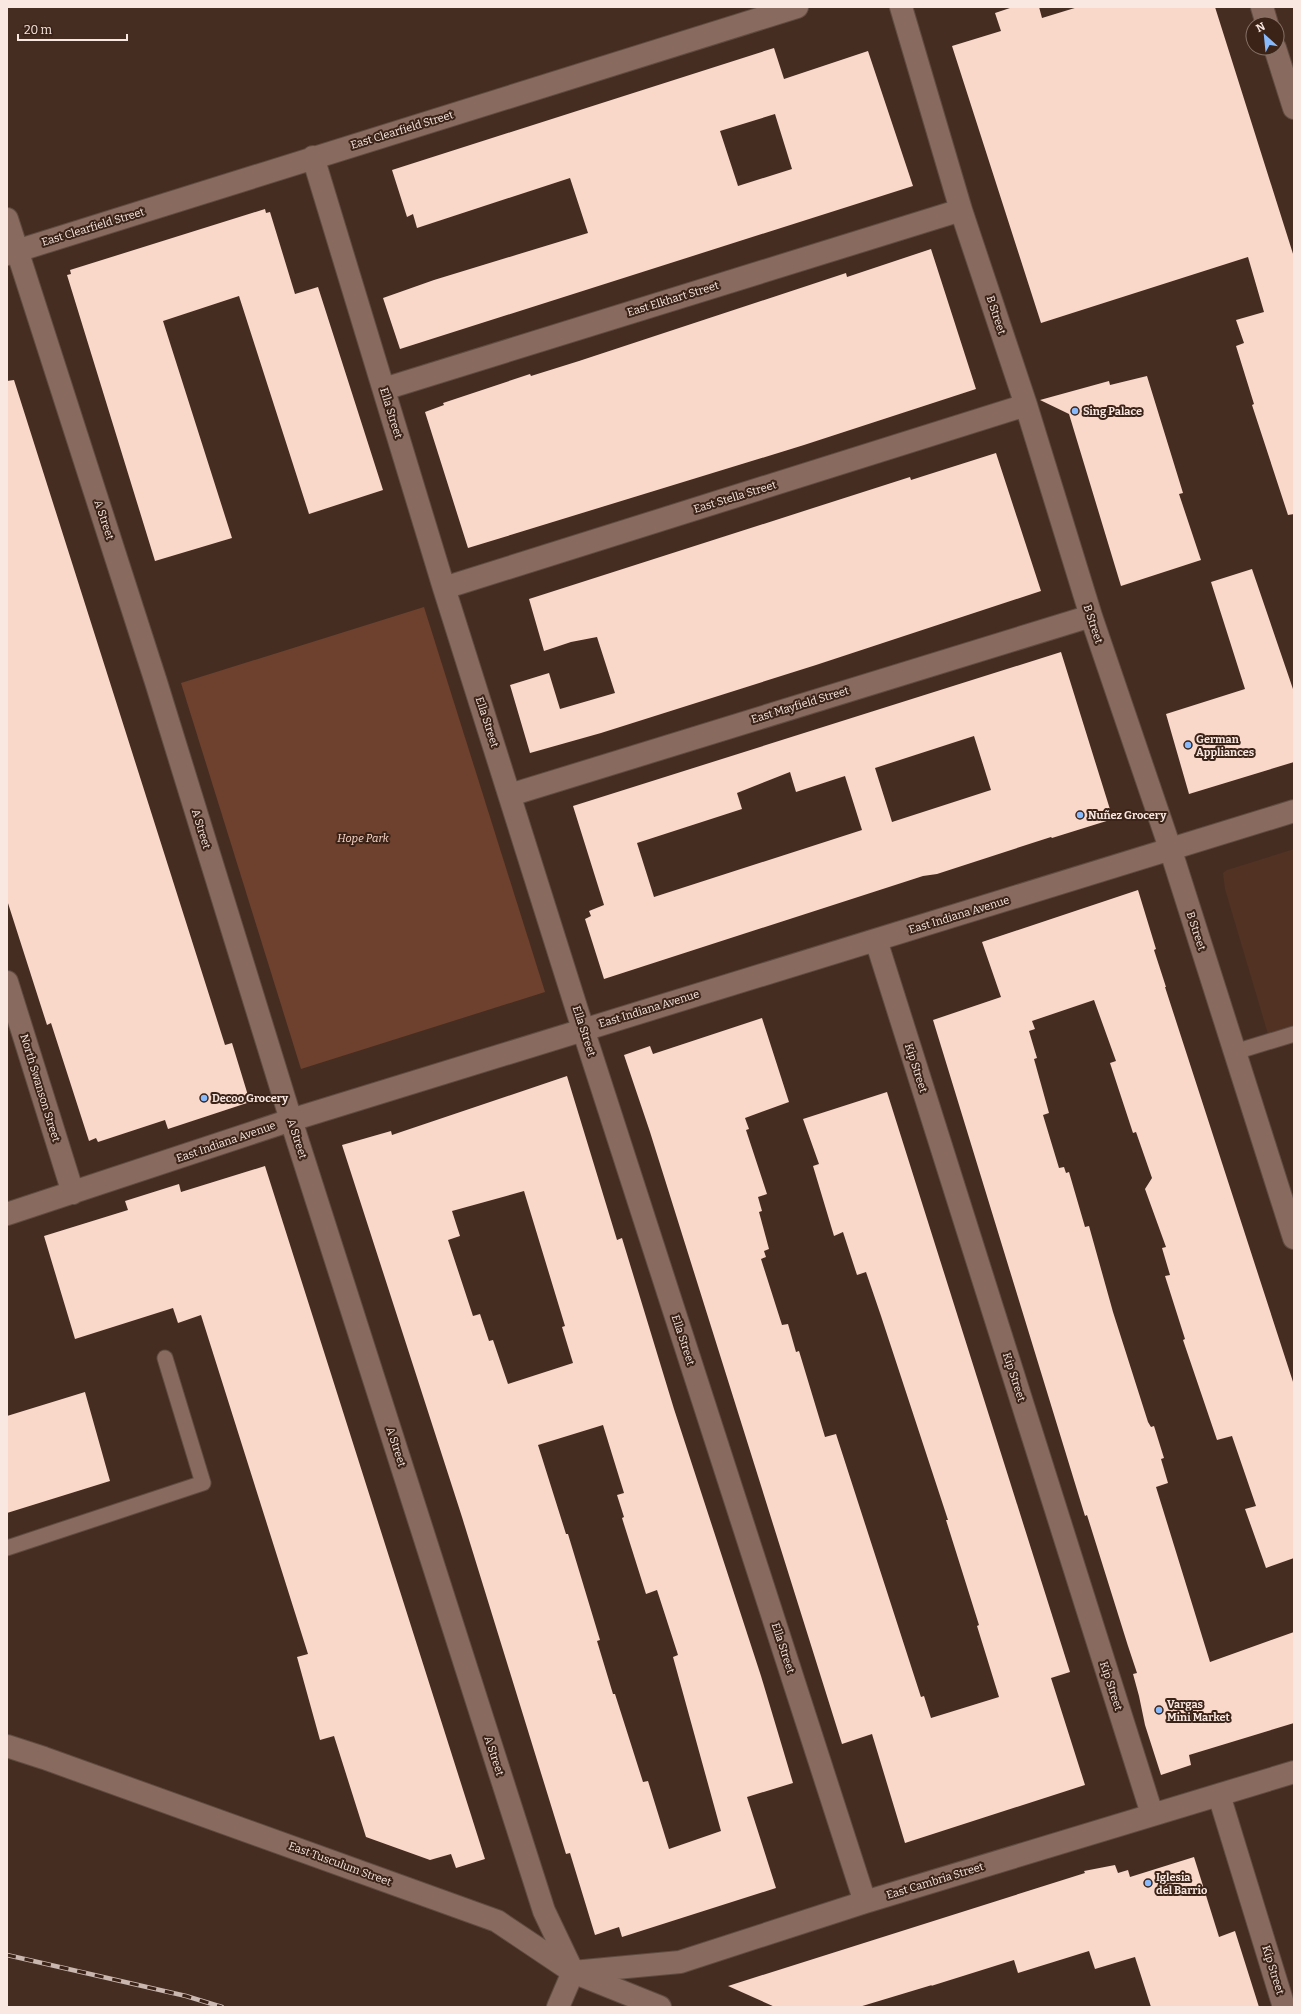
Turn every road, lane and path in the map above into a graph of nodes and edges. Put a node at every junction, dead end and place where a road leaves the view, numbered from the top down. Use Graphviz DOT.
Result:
graph roads {
  1 [pos="797,7"];
  2 [pos="900,7"];
  3 [pos="1278,56"];
  4 [pos="1294,108"];
  5 [pos="313,157"];
  6 [pos="961,210"];
  7 [pos="7,218"];
  8 [pos="12,252"];
  9 [pos="384,389"];
  10 [pos="1026,405"];
  11 [pos="444,588"];
  12 [pos="1091,616"];
  13 [pos="510,794"];
  14 [pos="1294,811"];
  15 [pos="1171,850"];
  16 [pos="876,940"];
  17 [pos="7,982"];
  18 [pos="583,1029"];
  19 [pos="1294,1034"];
  20 [pos="1235,1052"];
  21 [pos="291,1120"];
  22 [pos="73,1193"];
  23 [pos="7,1214"];
  24 [pos="1294,1238"];
  25 [pos="165,1358"];
  26 [pos="7,1548"];
  27 [pos="7,1746"];
  28 [pos="1294,1772"];
  29 [pos="1218,1795"];
  30 [pos="1152,1814"];
  31 [pos="865,1902"];
  32 [pos="573,1972"];
  33 [pos="558,2007"];
  34 [pos="660,2007"];
  35 [pos="1284,2007"];
  1 -- 5 [label="street, East Clearfield Street"];
  2 -- 6 [label="street, B Street"];
  3 -- 4 [label="street"];
  5 -- 8 [label="street, East Clearfield Street"];
  5 -- 9 [label="street, Ella Street"];
  6 -- 9 [label="street, East Elkhart Street"];
  6 -- 10 [label="street, B Street"];
  7 -- 8 [label="street, A Street"];
  8 -- 21 [label="street, A Street"];
  9 -- 11 [label="street, Ella Street"];
  10 -- 11 [label="street, East Stella Street"];
  10 -- 12 [label="street, B Street"];
  11 -- 13 [label="street, Ella Street"];
  12 -- 13 [label="street, East Mayfield Street"];
  12 -- 15 [label="street, B Street"];
  13 -- 18 [label="street, Ella Street"];
  14 -- 15 [label="street, East Indiana Avenue"];
  15 -- 16 [label="street, East Indiana Avenue"];
  15 -- 20 [label="street, B Street"];
  16 -- 18 [label="street, East Indiana Avenue"];
  16 -- 30 [label="street, Kip Street"];
  17 -- 22 [label="street, North Swanson Street"];
  18 -- 21 [label="street, East Indiana Avenue"];
  18 -- 31 [label="street, Ella Street"];
  19 -- 20 [label="lane"];
  20 -- 24 [label="street, B Street"];
  21 -- 22 [label="street, East Indiana Avenue"];
  21 -- 32 [label="street, A Street"];
  22 -- 23 [label="street, East Indiana Avenue"];
  25 -- 26 [label="lane"];
  27 -- 32 [label="street, East Tusculum Street"];
  28 -- 29 [label="street, East Cambria Street"];
  29 -- 30 [label="street, East Cambria Street"];
  29 -- 35 [label="street, Kip Street"];
  30 -- 31 [label="street, East Cambria Street"];
  31 -- 32 [label="street, East Cambria Street"];
  32 -- 33 [label="street"];
  32 -- 34 [label="street, East Tusculum Street"];
}
